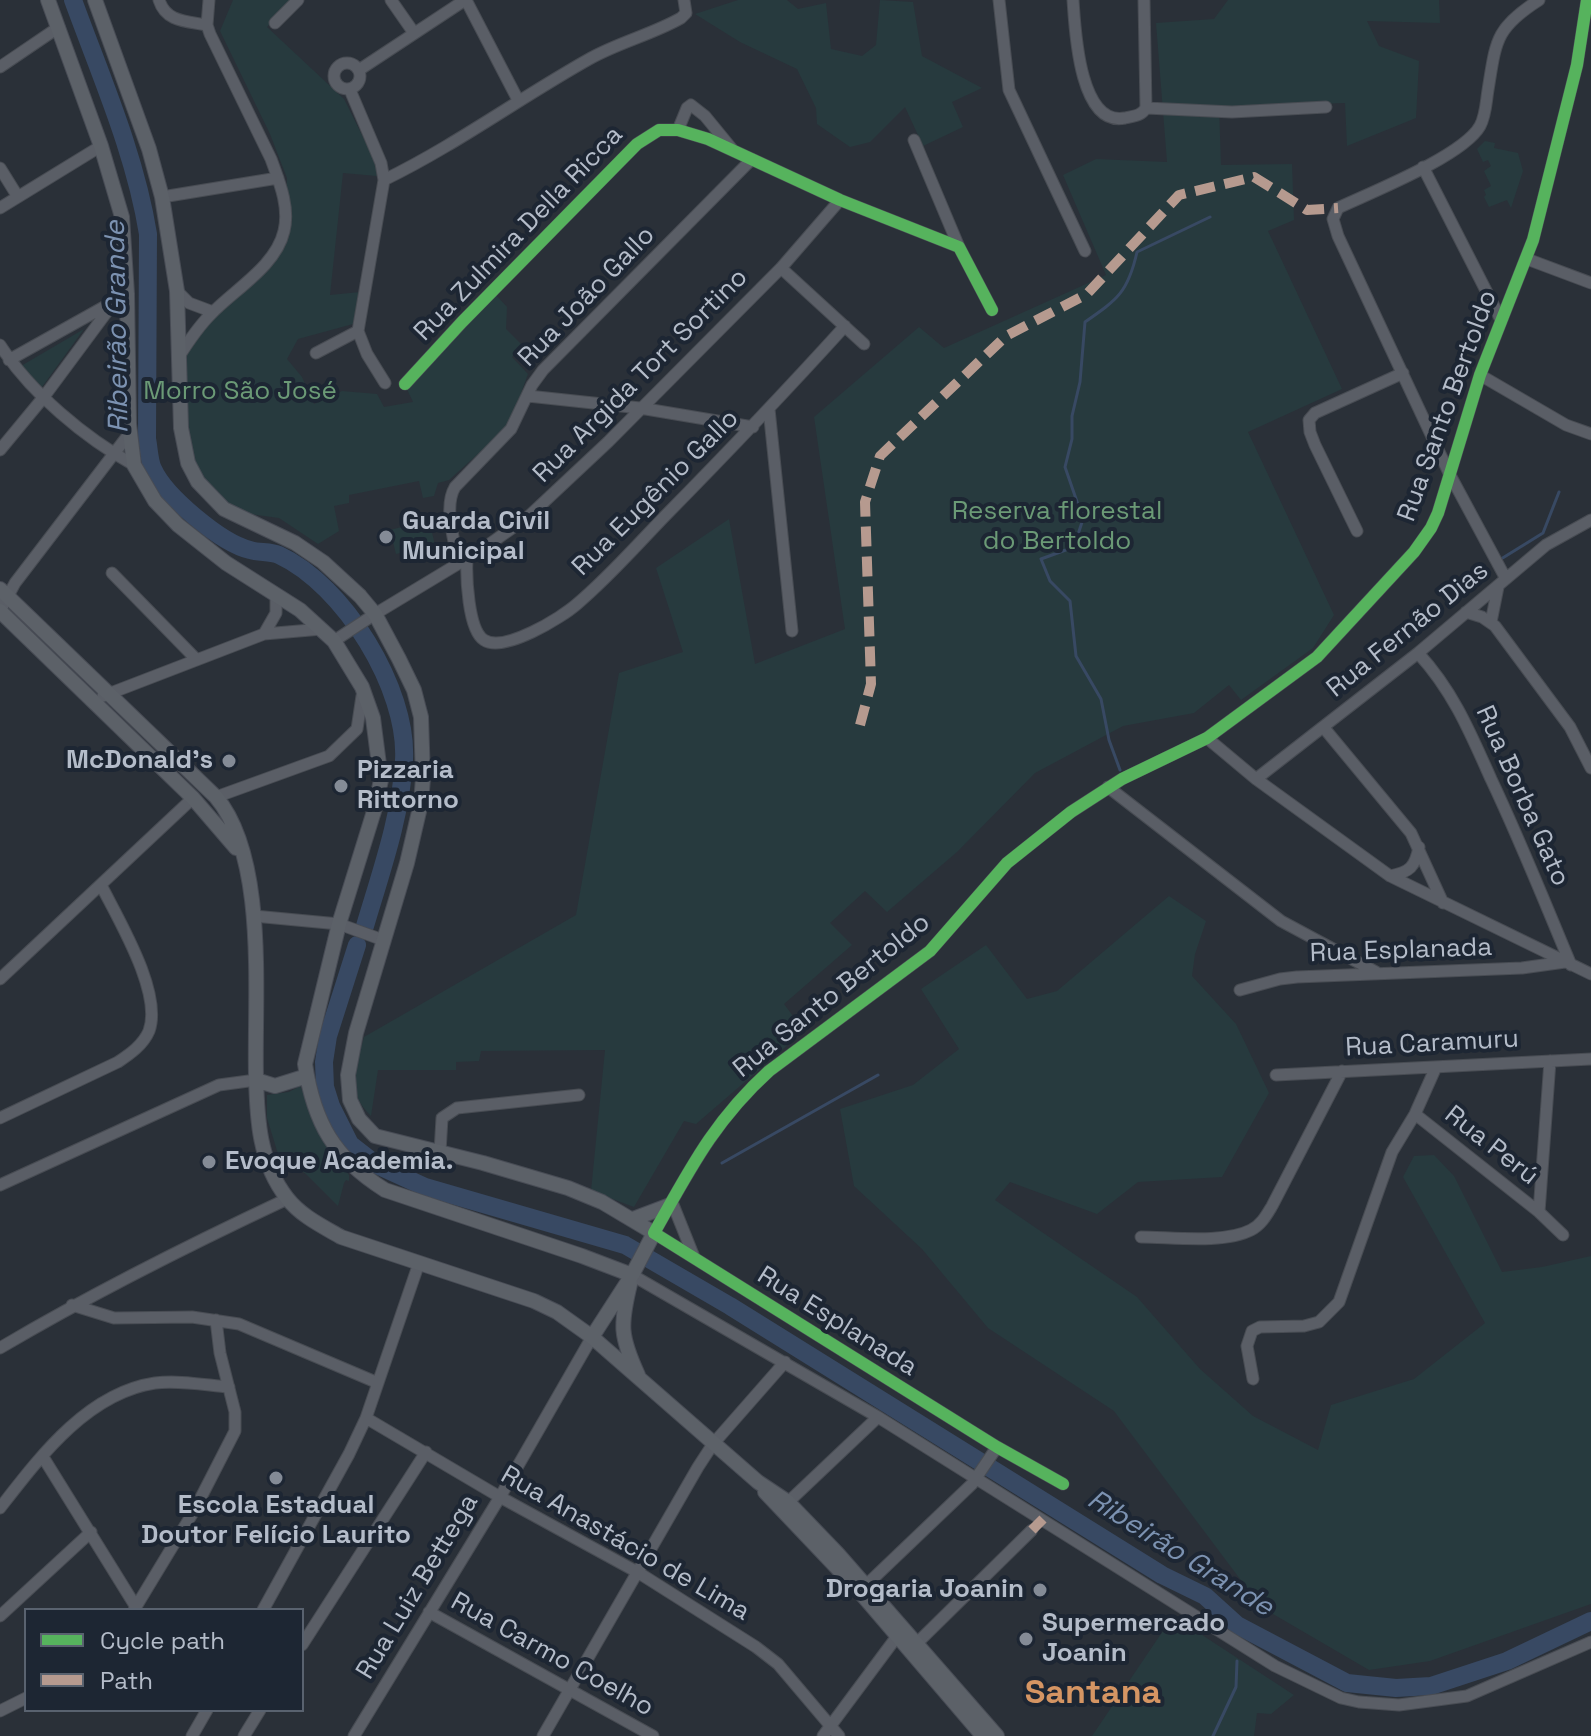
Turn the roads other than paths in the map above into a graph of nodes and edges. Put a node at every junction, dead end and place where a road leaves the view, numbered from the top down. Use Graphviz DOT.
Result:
graph roads {
  1 [pos="48,0"];
  2 [pos="95,0"];
  3 [pos="159,0"];
  4 [pos="209,0"];
  5 [pos="298,0"];
  6 [pos="391,0"];
  7 [pos="466,0"];
  8 [pos="684,0"];
  9 [pos="999,0"];
  10 [pos="1073,0"];
  11 [pos="1144,0"];
  12 [pos="1539,0"];
  13 [pos="1587,0"];
  14 [pos="275,23"];
  15 [pos="207,25"];
  16 [pos="59,27"];
  17 [pos="414,33"];
  18 [pos="0,67"];
  19 [pos="359,70"];
  20 [pos="350,90"];
  21 [pos="518,100"];
  22 [pos="1326,107"];
  23 [pos="1146,108"];
  24 [pos="675,129"];
  25 [pos="914,140"];
  26 [pos="101,146"];
  27 [pos="732,150"];
  28 [pos="752,159"];
  29 [pos="1423,167"];
  30 [pos="0,168"];
  31 [pos="278,178"];
  32 [pos="384,180"];
  33 [pos="18,197"];
  34 [pos="162,197"];
  35 [pos="840,200"];
  36 [pos="0,208"];
  37 [pos="959,247"];
  38 [pos="1085,251"];
  39 [pos="1527,259"];
  40 [pos="781,268"];
  41 [pos="1591,283"];
  42 [pos="177,291"];
  43 [pos="992,310"];
  44 [pos="213,312"];
  45 [pos="1501,320"];
  46 [pos="845,326"];
  47 [pos="358,331"];
  48 [pos="864,344"];
  49 [pos="0,345"];
  50 [pos="316,353"];
  51 [pos="178,358"];
  52 [pos="9,360"];
  53 [pos="1403,373"];
  54 [pos="1480,375"];
  55 [pos="385,383"];
  56 [pos="405,384"];
  57 [pos="528,396"];
  58 [pos="43,398"];
  59 [pos="640,408"];
  60 [pos="769,409"];
  61 [pos="753,427"];
  62 [pos="1591,434"];
  63 [pos="91,436"];
  64 [pos="126,438"];
  65 [pos="0,450"];
  66 [pos="114,454"];
  67 [pos="134,465"];
  68 [pos="1449,473"];
  69 [pos="1591,520"];
  70 [pos="1357,531"];
  71 [pos="458,563"];
  72 [pos="112,573"];
  73 [pos="1502,583"];
  74 [pos="467,586"];
  75 [pos="4,592"];
  76 [pos="276,594"];
  77 [pos="0,611"];
  78 [pos="1466,612"];
  79 [pos="369,618"];
  80 [pos="1491,622"];
  81 [pos="322,629"];
  82 [pos="475,630"];
  83 [pos="792,631"];
  84 [pos="264,634"];
  85 [pos="339,638"];
  86 [pos="1418,653"];
  87 [pos="196,659"];
  88 [pos="362,687"];
  89 [pos="107,694"];
  90 [pos="92,701"];
  91 [pos="1324,728"];
  92 [pos="1207,738"];
  93 [pos="1591,768"];
  94 [pos="1256,779"];
  95 [pos="1108,787"];
  96 [pos="216,797"];
  97 [pos="193,798"];
  98 [pos="1419,847"];
  99 [pos="245,862"];
  100 [pos="1390,876"];
  101 [pos="101,885"];
  102 [pos="1443,903"];
  103 [pos="254,916"];
  104 [pos="339,924"];
  105 [pos="383,940"];
  106 [pos="1568,963"];
  107 [pos="1377,972"];
  108 [pos="1591,974"];
  109 [pos="0,979"];
  110 [pos="1240,990"];
  111 [pos="1591,1059"];
  112 [pos="1550,1061"];
  113 [pos="1436,1067"];
  114 [pos="1342,1071"];
  115 [pos="1276,1075"];
  116 [pos="307,1076"];
  117 [pos="256,1080"];
  118 [pos="579,1095"];
  119 [pos="1415,1114"];
  120 [pos="0,1118"];
  121 [pos="440,1152"];
  122 [pos="0,1185"];
  123 [pos="287,1199"];
  124 [pos="671,1203"];
  125 [pos="1539,1212"];
  126 [pos="633,1219"];
  127 [pos="654,1233"];
  128 [pos="1563,1235"];
  129 [pos="1141,1237"];
  130 [pos="694,1258"];
  131 [pos="419,1263"];
  132 [pos="635,1270"];
  133 [pos="72,1305"];
  134 [pos="216,1320"];
  135 [pos="592,1337"];
  136 [pos="0,1348"];
  137 [pos="785,1362"];
  138 [pos="1253,1379"];
  139 [pos="640,1380"];
  140 [pos="378,1383"];
  141 [pos="229,1387"];
  142 [pos="878,1417"];
  143 [pos="366,1418"];
  144 [pos="713,1444"];
  145 [pos="995,1451"];
  146 [pos="426,1452"];
  147 [pos="43,1457"];
  148 [pos="980,1475"];
  149 [pos="1063,1484"];
  150 [pos="500,1497"];
  151 [pos="784,1506"];
  152 [pos="0,1508"];
  153 [pos="1032,1530"];
  154 [pos="91,1532"];
  155 [pos="639,1573"];
  156 [pos="863,1588"];
  157 [pos="134,1608"];
  158 [pos="136,1608"];
  159 [pos="264,1608"];
  160 [pos="429,1612"];
  161 [pos="0,1616"];
  162 [pos="900,1631"];
  163 [pos="304,1642"];
  164 [pos="1591,1642"];
  165 [pos="913,1646"];
  166 [pos="570,1689"];
  167 [pos="24,1699"];
  168 [pos="0,1711"];
  169 [pos="206,1712"];
  170 [pos="259,1712"];
  171 [pos="826,1732"];
  172 [pos="194,1733"];
  173 [pos="244,1736"];
  174 [pos="354,1736"];
  175 [pos="543,1736"];
  176 [pos="653,1736"];
  177 [pos="839,1736"];
  178 [pos="983,1736"];
  179 [pos="997,1736"];
  1 -- 16 [label="main road"];
  2 -- 34 [label="main road"];
  3 -- 15 [label="street"];
  4 -- 15 [label="street"];
  5 -- 14 [label="street"];
  6 -- 17 [label="street"];
  7 -- 17 [label="street"];
  7 -- 21 [label="street"];
  8 -- 21 [label="street"];
  9 -- 38 [label="street"];
  10 -- 23 [label="street"];
  11 -- 23 [label="street"];
  12 -- 29 [label="street"];
  13 -- 39 [label="street, Rua Santo Bertoldo"];
  15 -- 31 [label="street"];
  16 -- 18 [label="street"];
  16 -- 26 [label="main road"];
  17 -- 19 [label="street"];
  19 -- 20 [label="street"];
  19 -- 20 [label="street"];
  20 -- 32 [label="street"];
  21 -- 32 [label="street"];
  22 -- 23 [label="street"];
  24 -- 27 [label="street"];
  24 -- 27 [label="street, Rua Zulmira Della Ricca"];
  24 -- 56 [label="street, Rua Zulmira Della Ricca"];
  25 -- 37 [label="street"];
  26 -- 33 [label="street"];
  26 -- 64 [label="main road"];
  27 -- 28 [label="street"];
  28 -- 35 [label="street"];
  28 -- 57 [label="street, Rua João Gallo"];
  29 -- 45 [label="street"];
  29 -- 53 [label="street"];
  30 -- 33 [label="street"];
  31 -- 34 [label="street"];
  31 -- 44 [label="street"];
  32 -- 47 [label="street"];
  33 -- 36 [label="street"];
  34 -- 42 [label="main road"];
  35 -- 37 [label="street"];
  35 -- 40 [label="street, Rua Argida Tort Sortino"];
  37 -- 43 [label="street"];
  39 -- 41 [label="street"];
  39 -- 45 [label="street, Rua Santo Bertoldo"];
  40 -- 46 [label="street"];
  40 -- 59 [label="street, Rua Argida Tort Sortino"];
  42 -- 44 [label="street"];
  42 -- 51 [label="main road"];
  44 -- 51 [label="street"];
  45 -- 54 [label="street, Rua Santo Bertoldo"];
  46 -- 48 [label="street"];
  46 -- 60 [label="street, Rua Eugênio Gallo"];
  47 -- 50 [label="street"];
  47 -- 55 [label="street"];
  49 -- 52 [label="street"];
  51 -- 79 [label="main road"];
  52 -- 58 [label="street"];
  52 -- 58 [label="street"];
  53 -- 68 [label="street"];
  53 -- 70 [label="street"];
  54 -- 62 [label="street"];
  54 -- 68 [label="street, Rua Santo Bertoldo"];
  57 -- 59 [label="street"];
  57 -- 71 [label="street, Rua João Gallo"];
  58 -- 63 [label="street"];
  58 -- 65 [label="street"];
  59 -- 61 [label="street"];
  59 -- 71 [label="street, Rua Argida Tort Sortino"];
  60 -- 61 [label="street, Rua Eugênio Gallo"];
  60 -- 83 [label="street"];
  61 -- 82 [label="street, Rua Eugênio Gallo"];
  63 -- 64 [label="street"];
  63 -- 66 [label="street"];
  64 -- 66 [label="street"];
  64 -- 67 [label="main road"];
  66 -- 67 [label="street"];
  66 -- 75 [label="street"];
  67 -- 76 [label="main road"];
  68 -- 73 [label="street"];
  68 -- 92 [label="street, Rua Santo Bertoldo"];
  69 -- 73 [label="street, Rua Fernão Dias"];
  71 -- 74 [label="street, Rua João Gallo"];
  71 -- 74 [label="street"];
  71 -- 79 [label="street, Rua Argida Tort Sortino"];
  72 -- 87 [label="street"];
  73 -- 78 [label="street, Rua Fernão Dias"];
  73 -- 80 [label="street"];
  74 -- 82 [label="street, Rua João Gallo"];
  75 -- 77 [label="street"];
  75 -- 89 [label="main road"];
  76 -- 81 [label="main road"];
  76 -- 84 [label="street"];
  77 -- 90 [label="main road"];
  78 -- 80 [label="street"];
  78 -- 86 [label="street, Rua Fernão Dias"];
  79 -- 85 [label="street, Rua Argida Tort Sortino"];
  79 -- 105 [label="main road"];
  80 -- 93 [label="street"];
  81 -- 84 [label="street"];
  81 -- 85 [label="main road"];
  84 -- 87 [label="street"];
  85 -- 88 [label="main road"];
  86 -- 91 [label="street, Rua Fernão Dias"];
  86 -- 106 [label="street, Rua Borba Gato"];
  87 -- 89 [label="street"];
  88 -- 96 [label="street"];
  88 -- 104 [label="main road"];
  89 -- 90 [label="street"];
  89 -- 96 [label="main road"];
  90 -- 97 [label="main road"];
  91 -- 94 [label="street, Rua Fernão Dias"];
  91 -- 98 [label="street"];
  92 -- 94 [label="street"];
  92 -- 95 [label="street, Rua Santo Bertoldo"];
  94 -- 100 [label="street"];
  95 -- 107 [label="street"];
  95 -- 124 [label="street, Rua Santo Bertoldo"];
  96 -- 99 [label="main road"];
  97 -- 99 [label="main road"];
  97 -- 101 [label="street"];
  98 -- 100 [label="street"];
  98 -- 102 [label="street"];
  99 -- 103 [label="main road"];
  100 -- 102 [label="street"];
  101 -- 109 [label="street"];
  101 -- 120 [label="street"];
  102 -- 106 [label="street"];
  103 -- 104 [label="street"];
  103 -- 117 [label="main road"];
  104 -- 105 [label="street"];
  104 -- 116 [label="main road"];
  105 -- 121 [label="main road"];
  106 -- 107 [label="street, Rua Esplanada"];
  106 -- 108 [label="street"];
  107 -- 110 [label="street, Rua Esplanada"];
  111 -- 112 [label="street, Rua Caramuru"];
  112 -- 113 [label="street, Rua Caramuru"];
  112 -- 125 [label="street, Rua Perú"];
  113 -- 114 [label="street, Rua Caramuru"];
  113 -- 119 [label="street"];
  114 -- 115 [label="street, Rua Caramuru"];
  114 -- 129 [label="street"];
  116 -- 117 [label="main road"];
  116 -- 132 [label="main road"];
  117 -- 122 [label="street"];
  117 -- 123 [label="main road"];
  118 -- 121 [label="street"];
  119 -- 125 [label="street, Rua Perú"];
  119 -- 138 [label="street"];
  121 -- 126 [label="main road"];
  123 -- 131 [label="main road"];
  123 -- 133 [label="street"];
  124 -- 126 [label="main road"];
  124 -- 127 [label="street, Rua Santo Bertoldo"];
  124 -- 130 [label="street"];
  125 -- 128 [label="street, Rua Perú"];
  126 -- 127 [label="main road"];
  127 -- 130 [label="street, Rua Esplanada"];
  127 -- 132 [label="main road, Rua Santo Bertoldo"];
  130 -- 145 [label="street, Rua Esplanada"];
  131 -- 135 [label="main road"];
  131 -- 140 [label="street"];
  132 -- 135 [label="main road"];
  132 -- 137 [label="street"];
  132 -- 139 [label="main road"];
  133 -- 134 [label="street"];
  133 -- 136 [label="street"];
  134 -- 140 [label="street"];
  134 -- 141 [label="street"];
  135 -- 139 [label="main road"];
  135 -- 150 [label="street, Rua Luiz Bettega"];
  137 -- 142 [label="street"];
  137 -- 144 [label="street"];
  139 -- 144 [label="main road"];
  140 -- 143 [label="street"];
  141 -- 147 [label="street"];
  141 -- 158 [label="street"];
  142 -- 148 [label="street"];
  142 -- 151 [label="street"];
  143 -- 146 [label="street, Rua Anastácio de Lima"];
  143 -- 159 [label="street"];
  144 -- 151 [label="main road"];
  144 -- 155 [label="street"];
  145 -- 148 [label="street"];
  145 -- 149 [label="street, Rua Esplanada"];
  146 -- 150 [label="street, Rua Anastácio de Lima"];
  146 -- 163 [label="street"];
  147 -- 152 [label="street"];
  147 -- 154 [label="street"];
  148 -- 156 [label="street"];
  148 -- 164 [label="street"];
  150 -- 155 [label="street, Rua Anastácio de Lima"];
  150 -- 160 [label="street, Rua Luiz Bettega"];
  151 -- 156 [label="main road"];
  153 -- 165 [label="street"];
  154 -- 157 [label="street"];
  154 -- 161 [label="street"];
  155 -- 166 [label="street"];
  155 -- 171 [label="street, Rua Anastácio de Lima"];
  156 -- 162 [label="main road"];
  160 -- 166 [label="street, Rua Carmo Coelho"];
  160 -- 174 [label="street, Rua Luiz Bettega"];
  162 -- 165 [label="main road"];
  162 -- 171 [label="street"];
  165 -- 178 [label="main road"];
  165 -- 179 [label="main road"];
  166 -- 175 [label="street"];
  166 -- 176 [label="street, Rua Carmo Coelho"];
  167 -- 168 [label="street"];
  169 -- 172 [label="street"];
  170 -- 173 [label="street"];
  171 -- 177 [label="street, Rua Anastácio de Lima"];
}
